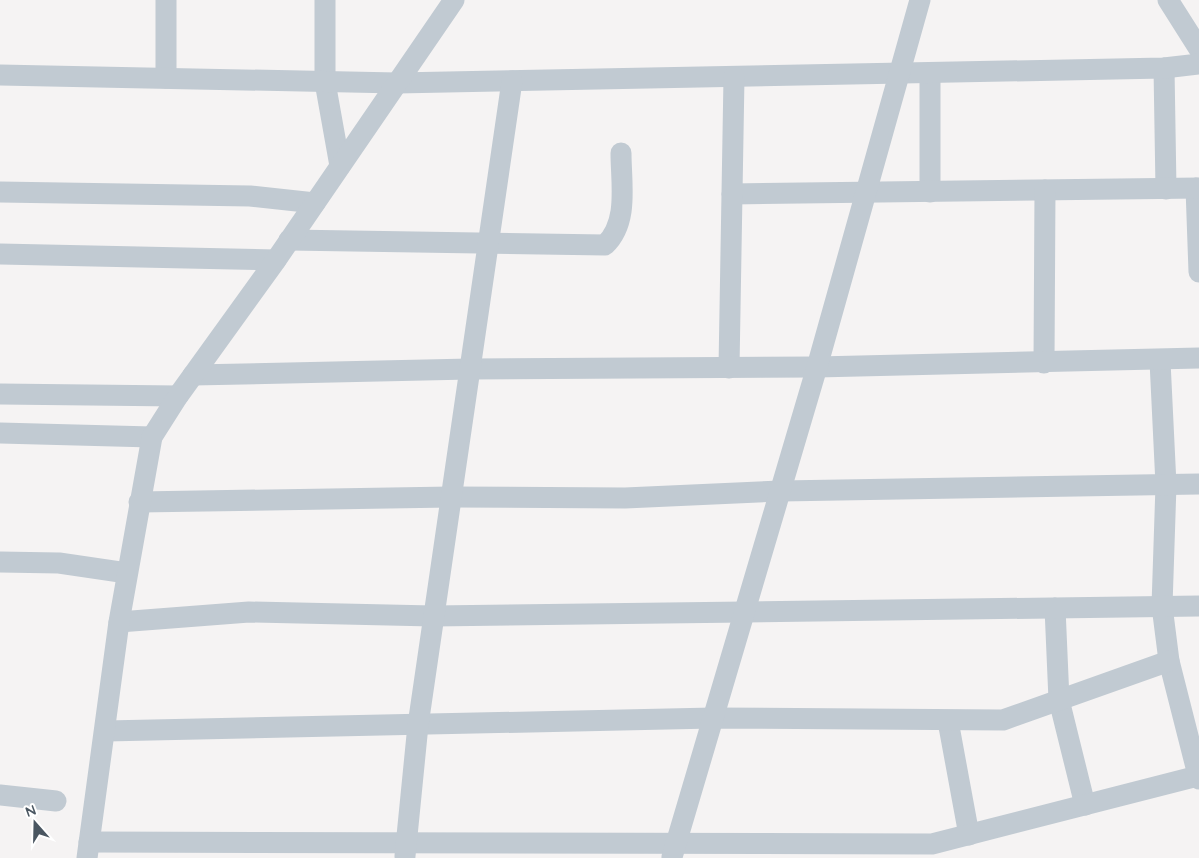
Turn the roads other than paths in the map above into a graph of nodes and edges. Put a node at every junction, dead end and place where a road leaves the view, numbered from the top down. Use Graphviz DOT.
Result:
graph roads {
  1 [pos="166,0"];
  2 [pos="325,0"];
  3 [pos="454,0"];
  4 [pos="920,0"];
  5 [pos="1168,0"];
  6 [pos="1199,49"];
  7 [pos="1199,64"];
  8 [pos="1164,68"];
  9 [pos="899,73"];
  10 [pos="930,73"];
  11 [pos="0,75"];
  12 [pos="734,77"];
  13 [pos="166,78"];
  14 [pos="512,81"];
  15 [pos="325,82"];
  16 [pos="397,83"];
  17 [pos="621,153"];
  18 [pos="340,166"];
  19 [pos="1198,188"];
  20 [pos="1166,189"];
  21 [pos="1045,190"];
  22 [pos="0,192"];
  23 [pos="866,192"];
  24 [pos="930,192"];
  25 [pos="732,194"];
  26 [pos="315,203"];
  27 [pos="289,240"];
  28 [pos="488,244"];
  29 [pos="0,254"];
  30 [pos="276,260"];
  31 [pos="1199,272"];
  32 [pos="1199,358"];
  33 [pos="1160,361"];
  34 [pos="1044,363"];
  35 [pos="817,367"];
  36 [pos="729,368"];
  37 [pos="470,369"];
  38 [pos="193,375"];
  39 [pos="0,394"];
  40 [pos="178,396"];
  41 [pos="0,433"];
  42 [pos="152,438"];
  43 [pos="1199,484"];
  44 [pos="1166,485"];
  45 [pos="781,491"];
  46 [pos="451,496"];
  47 [pos="139,502"];
  48 [pos="0,562"];
  49 [pos="127,573"];
  50 [pos="1162,606"];
  51 [pos="1199,606"];
  52 [pos="1055,608"];
  53 [pos="745,612"];
  54 [pos="433,616"];
  55 [pos="119,622"];
  56 [pos="1169,661"];
  57 [pos="1059,700"];
  58 [pos="1190,709"];
  59 [pos="713,718"];
  60 [pos="948,721"];
  61 [pos="418,724"];
  62 [pos="106,731"];
  63 [pos="1199,777"];
  64 [pos="0,795"];
  65 [pos="56,801"];
  66 [pos="1085,805"];
  67 [pos="969,835"];
  68 [pos="88,850"];
  69 [pos="405,851"];
  70 [pos="674,851"];
  71 [pos="838,851"];
  72 [pos="934,851"];
  1 -- 13 [label="street"];
  2 -- 15 [label="street"];
  3 -- 16 [label="street"];
  4 -- 9 [label="street"];
  5 -- 6 [label="street"];
  7 -- 8 [label="street"];
  8 -- 10 [label="street"];
  8 -- 20 [label="street"];
  9 -- 10 [label="street"];
  9 -- 12 [label="street"];
  9 -- 23 [label="street"];
  10 -- 24 [label="street"];
  11 -- 13 [label="street"];
  12 -- 14 [label="street"];
  12 -- 25 [label="street"];
  13 -- 15 [label="street"];
  14 -- 16 [label="street"];
  14 -- 28 [label="street"];
  15 -- 16 [label="street"];
  15 -- 18 [label="street"];
  16 -- 18 [label="street"];
  17 -- 28 [label="street"];
  18 -- 26 [label="street"];
  19 -- 20 [label="street"];
  19 -- 31 [label="street"];
  20 -- 21 [label="street"];
  21 -- 24 [label="street"];
  21 -- 34 [label="street"];
  22 -- 26 [label="street"];
  23 -- 24 [label="street"];
  23 -- 25 [label="street"];
  23 -- 35 [label="street"];
  25 -- 36 [label="street"];
  26 -- 27 [label="street"];
  27 -- 28 [label="street"];
  27 -- 30 [label="street"];
  28 -- 37 [label="street"];
  29 -- 30 [label="street"];
  30 -- 38 [label="street"];
  32 -- 33 [label="street"];
  33 -- 34 [label="street"];
  33 -- 44 [label="street"];
  34 -- 35 [label="street"];
  35 -- 36 [label="street"];
  35 -- 45 [label="street"];
  36 -- 37 [label="street"];
  37 -- 38 [label="street"];
  37 -- 46 [label="street"];
  38 -- 40 [label="street"];
  39 -- 40 [label="street"];
  40 -- 42 [label="street"];
  41 -- 42 [label="street"];
  42 -- 47 [label="street"];
  43 -- 44 [label="street"];
  44 -- 45 [label="street"];
  44 -- 50 [label="street"];
  45 -- 46 [label="street"];
  45 -- 53 [label="street"];
  46 -- 47 [label="street"];
  46 -- 54 [label="street"];
  47 -- 49 [label="street"];
  48 -- 49 [label="street"];
  49 -- 55 [label="street"];
  50 -- 51 [label="street"];
  50 -- 52 [label="street"];
  50 -- 56 [label="street"];
  52 -- 53 [label="street"];
  52 -- 57 [label="street"];
  53 -- 54 [label="street"];
  53 -- 59 [label="street"];
  54 -- 55 [label="street"];
  54 -- 61 [label="street"];
  55 -- 62 [label="street"];
  56 -- 57 [label="street"];
  56 -- 58 [label="street"];
  57 -- 60 [label="street"];
  57 -- 66 [label="street"];
  58 -- 63 [label="street"];
  59 -- 60 [label="street"];
  59 -- 61 [label="street"];
  59 -- 70 [label="street"];
  60 -- 67 [label="street"];
  61 -- 62 [label="street"];
  61 -- 69 [label="street"];
  62 -- 68 [label="street"];
  63 -- 66 [label="street"];
  64 -- 65 [label="street"];
  66 -- 67 [label="street"];
  67 -- 72 [label="street"];
  68 -- 69 [label="street"];
  69 -- 70 [label="street"];
  70 -- 71 [label="street"];
  71 -- 72 [label="street"];
}
